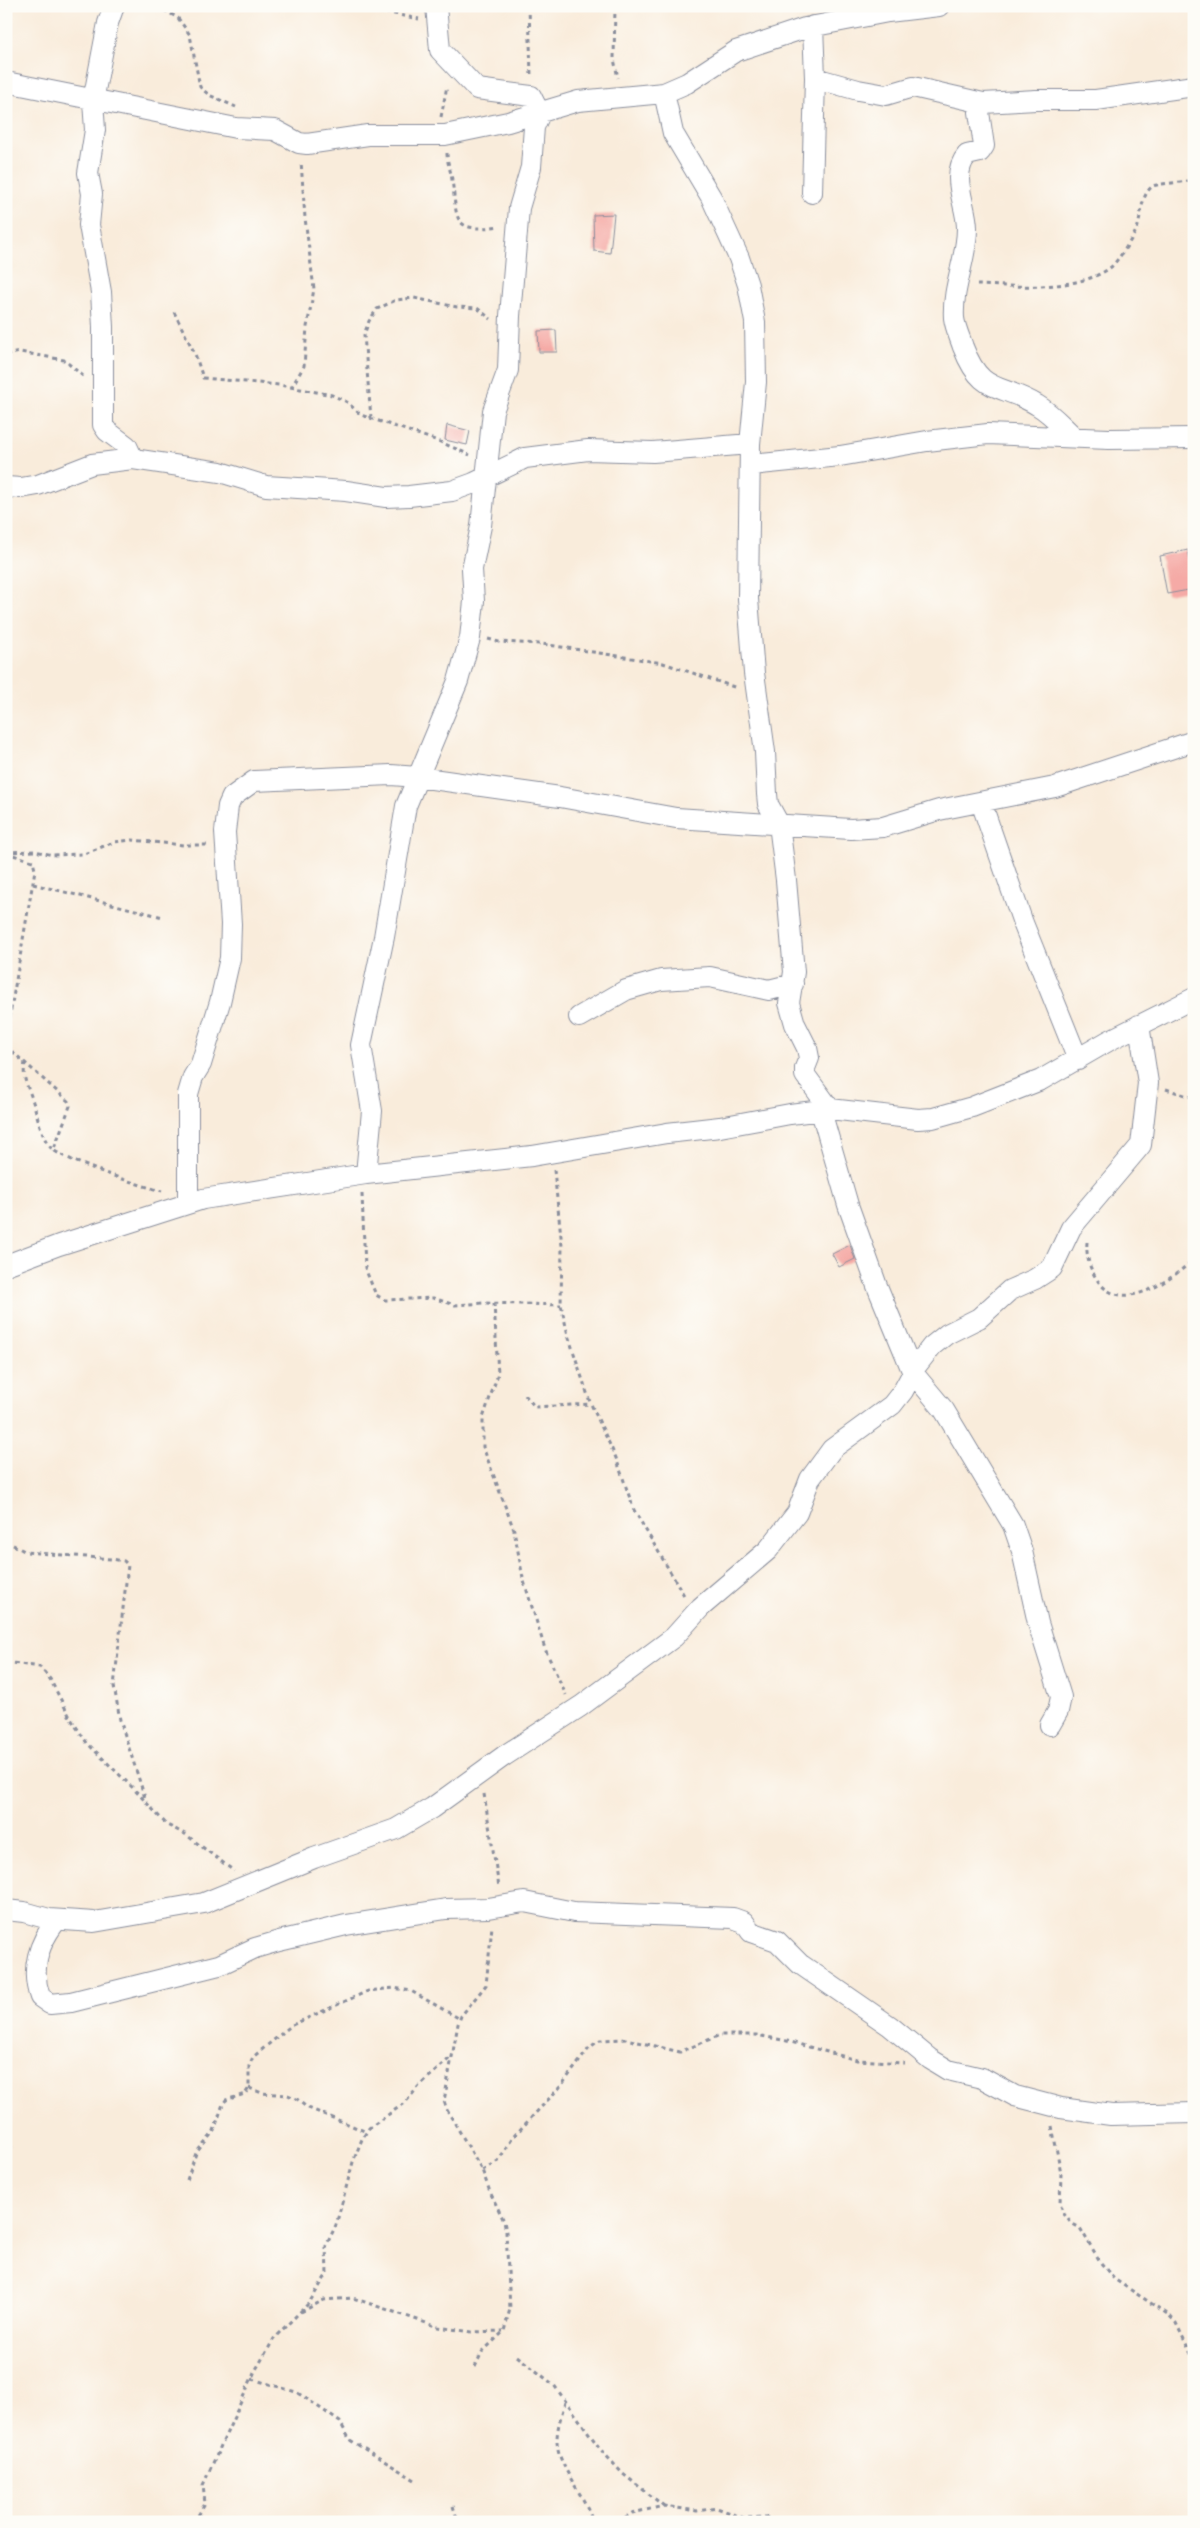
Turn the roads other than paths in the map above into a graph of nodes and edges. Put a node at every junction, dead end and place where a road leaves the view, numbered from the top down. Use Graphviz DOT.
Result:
graph roads {
  1 [pos="939,6"];
  2 [pos="112,7"];
  3 [pos="862,12"];
  4 [pos="437,15"];
  5 [pos="813,26"];
  6 [pos="815,78"];
  7 [pos="6,82"];
  8 [pos="1194,86"];
  9 [pos="34,88"];
  10 [pos="664,93"];
  11 [pos="6,97"];
  12 [pos="93,101"];
  13 [pos="982,103"];
  14 [pos="536,106"];
  15 [pos="812,193"];
  16 [pos="1074,437"];
  17 [pos="1194,438"];
  18 [pos="750,444"];
  19 [pos="133,459"];
  20 [pos="750,466"];
  21 [pos="487,470"];
  22 [pos="6,487"];
  23 [pos="1194,741"];
  24 [pos="418,777"];
  25 [pos="981,802"];
  26 [pos="779,824"];
  27 [pos="793,984"];
  28 [pos="1194,998"];
  29 [pos="579,1017"];
  30 [pos="1139,1025"];
  31 [pos="1078,1060"];
  32 [pos="825,1110"];
  33 [pos="366,1174"];
  34 [pos="188,1200"];
  35 [pos="6,1265"];
  36 [pos="913,1373"];
  37 [pos="1050,1725"];
  38 [pos="6,1910"];
  39 [pos="57,1920"];
  40 [pos="1194,2112"];
  1 -- 3 [label="street"];
  2 -- 12 [label="street"];
  3 -- 5 [label="street"];
  4 -- 14 [label="street"];
  5 -- 6 [label="street"];
  5 -- 10 [label="street"];
  6 -- 13 [label="street"];
  6 -- 15 [label="street"];
  7 -- 9 [label="street"];
  8 -- 13 [label="street"];
  9 -- 11 [label="street"];
  9 -- 12 [label="street"];
  10 -- 14 [label="street"];
  10 -- 18 [label="street"];
  12 -- 14 [label="street"];
  12 -- 19 [label="street"];
  13 -- 16 [label="street"];
  14 -- 21 [label="street"];
  16 -- 17 [label="street"];
  16 -- 20 [label="street"];
  18 -- 20 [label="street"];
  18 -- 21 [label="street"];
  19 -- 21 [label="street"];
  19 -- 22 [label="street"];
  20 -- 26 [label="street"];
  21 -- 24 [label="street"];
  23 -- 25 [label="street"];
  24 -- 26 [label="street"];
  24 -- 33 [label="street"];
  24 -- 34 [label="street"];
  25 -- 26 [label="street"];
  25 -- 31 [label="street"];
  26 -- 27 [label="street"];
  27 -- 29 [label="street"];
  27 -- 32 [label="street"];
  28 -- 30 [label="street"];
  30 -- 31 [label="street"];
  30 -- 36 [label="street"];
  31 -- 32 [label="street"];
  32 -- 33 [label="street"];
  32 -- 36 [label="street"];
  33 -- 34 [label="street"];
  34 -- 35 [label="street"];
  36 -- 37 [label="street"];
  36 -- 39 [label="street"];
  38 -- 39 [label="street"];
  39 -- 40 [label="street"];
}
